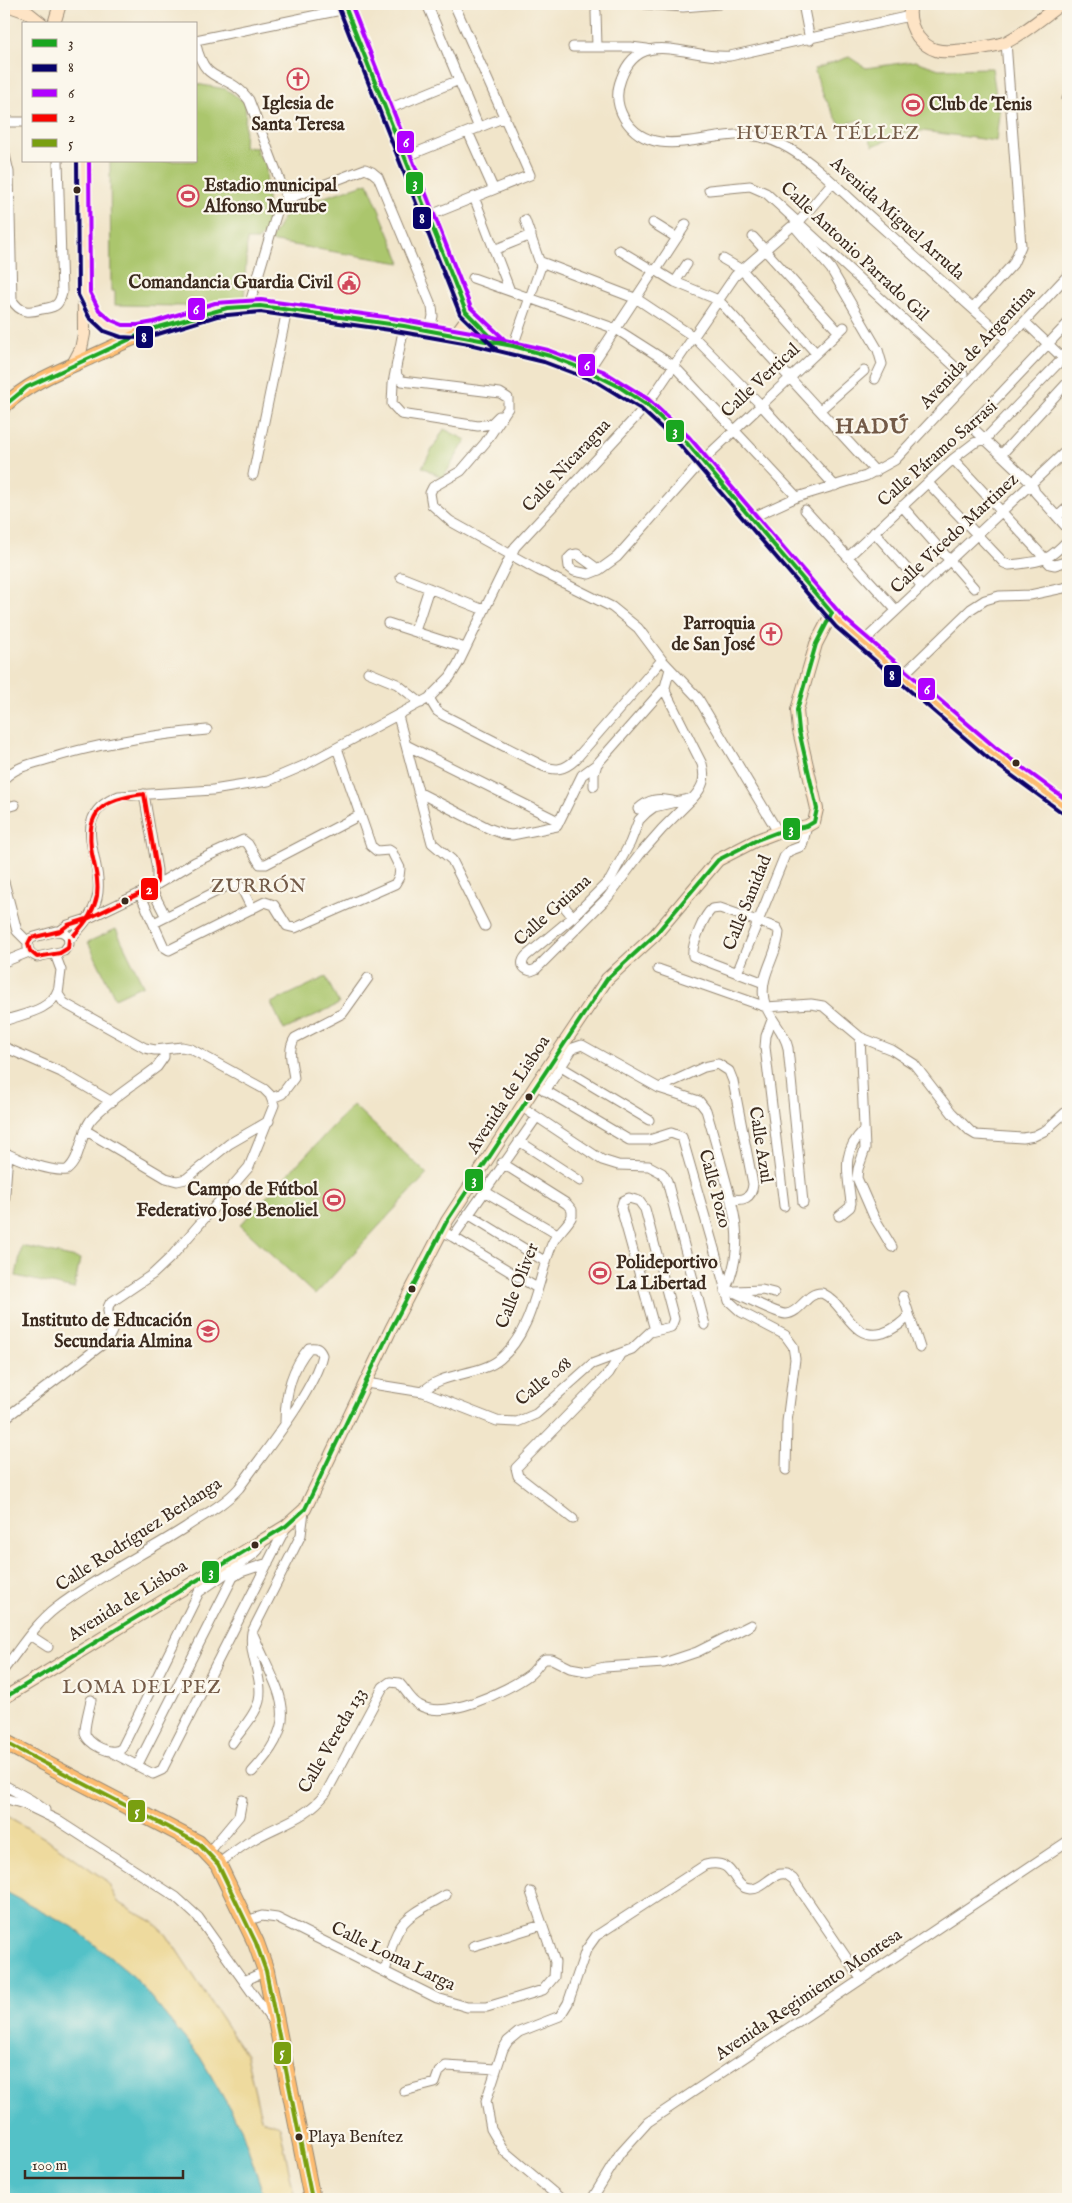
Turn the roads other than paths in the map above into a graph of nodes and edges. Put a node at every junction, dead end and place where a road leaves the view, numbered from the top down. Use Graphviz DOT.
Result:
graph roads {
  1 [pos="4,4"];
  2 [pos="60,4"];
  3 [pos="427,4"];
  4 [pos="454,4"];
  5 [pos="645,4"];
  6 [pos="651,4"];
  7 [pos="719,4"];
  8 [pos="803,4"];
  9 [pos="1061,4"];
  10 [pos="703,5"];
  11 [pos="345,6"];
  12 [pos="911,10"];
  13 [pos="596,12"];
  14 [pos="40,22"];
  15 [pos="55,22"];
  16 [pos="198,40"];
  17 [pos="810,40"];
  18 [pos="1006,42"];
  19 [pos="574,47"];
  20 [pos="597,47"];
  21 [pos="648,49"];
  22 [pos="198,53"];
  23 [pos="459,80"];
  24 [pos="386,110"];
  25 [pos="505,117"];
  26 [pos="4,122"];
  27 [pos="22,122"];
  28 [pos="479,128"];
  29 [pos="468,132"];
  30 [pos="4,151"];
  31 [pos="404,157"];
  32 [pos="58,162"];
  33 [pos="83,162"];
  34 [pos="832,183"];
  35 [pos="492,188"];
  36 [pos="709,190"];
  37 [pos="474,197"];
  38 [pos="287,198"];
  39 [pos="428,216"];
  40 [pos="525,220"];
  41 [pos="653,223"];
  42 [pos="686,224"];
  43 [pos="794,225"];
  44 [pos="531,235"];
  45 [pos="753,237"];
  46 [pos="677,238"];
  47 [pos="764,249"];
  48 [pos="494,250"];
  49 [pos="620,250"];
  50 [pos="723,259"];
  51 [pos="541,262"];
  52 [pos="687,264"];
  53 [pos="742,270"];
  54 [pos="655,271"];
  55 [pos="1068,275"];
  56 [pos="473,278"];
  57 [pos="675,282"];
  58 [pos="510,291"];
  59 [pos="84,294"];
  60 [pos="530,298"];
  61 [pos="637,298"];
  62 [pos="718,301"];
  63 [pos="248,306"];
  64 [pos="973,308"];
  65 [pos="287,310"];
  66 [pos="466,312"];
  67 [pos="1025,322"];
  68 [pos="1068,323"];
  69 [pos="404,326"];
  70 [pos="152,329"];
  71 [pos="616,329"];
  72 [pos="430,330"];
  73 [pos="455,335"];
  74 [pos="694,337"];
  75 [pos="1008,340"];
  76 [pos="1048,344"];
  77 [pos="506,345"];
  78 [pos="815,352"];
  79 [pos="1067,358"];
  80 [pos="72,366"];
  81 [pos="674,366"];
  82 [pos="396,369"];
  83 [pos="588,370"];
  84 [pos="864,371"];
  85 [pos="964,374"];
  86 [pos="790,376"];
  87 [pos="875,379"];
  88 [pos="1068,382"];
  89 [pos="760,404"];
  90 [pos="647,405"];
  91 [pos="4,406"];
  92 [pos="508,408"];
  93 [pos="820,410"];
  94 [pos="734,428"];
  95 [pos="985,439"];
  96 [pos="1068,449"];
  97 [pos="1001,455"];
  98 [pos="953,459"];
  99 [pos="702,461"];
  100 [pos="876,472"];
  101 [pos="253,475"];
  102 [pos="928,483"];
  103 [pos="1032,484"];
  104 [pos="835,486"];
  105 [pos="798,497"];
  106 [pos="902,506"];
  107 [pos="1068,507"];
  108 [pos="805,510"];
  109 [pos="1002,511"];
  110 [pos="1057,517"];
  111 [pos="751,518"];
  112 [pos="1068,529"];
  113 [pos="874,532"];
  114 [pos="976,535"];
  115 [pos="1068,540"];
  116 [pos="511,555"];
  117 [pos="848,557"];
  118 [pos="1047,559"];
  119 [pos="950,560"];
  120 [pos="1068,561"];
  121 [pos="599,570"];
  122 [pos="402,577"];
  123 [pos="922,586"];
  124 [pos="1068,587"];
  125 [pos="429,588"];
  126 [pos="974,588"];
  127 [pos="484,610"];
  128 [pos="896,610"];
  129 [pos="832,613"];
  130 [pos="388,623"];
  131 [pos="415,631"];
  132 [pos="862,642"];
  133 [pos="465,648"];
  134 [pos="662,660"];
  135 [pos="670,669"];
  136 [pos="368,672"];
  137 [pos="902,676"];
  138 [pos="664,686"];
  139 [pos="425,701"];
  140 [pos="398,716"];
  141 [pos="206,730"];
  142 [pos="406,745"];
  143 [pos="338,748"];
  144 [pos="597,764"];
  145 [pos="4,779"];
  146 [pos="594,786"];
  147 [pos="418,792"];
  148 [pos="144,794"];
  149 [pos="693,798"];
  150 [pos="677,802"];
  151 [pos="15,805"];
  152 [pos="4,808"];
  153 [pos="638,808"];
  154 [pos="1068,809"];
  155 [pos="360,815"];
  156 [pos="558,824"];
  157 [pos="807,826"];
  158 [pos="778,832"];
  159 [pos="4,882"];
  160 [pos="152,888"];
  161 [pos="140,894"];
  162 [pos="563,905"];
  163 [pos="252,909"];
  164 [pos="166,917"];
  165 [pos="573,917"];
  166 [pos="88,919"];
  167 [pos="758,922"];
  168 [pos="154,923"];
  169 [pos="485,926"];
  170 [pos="60,931"];
  171 [pos="69,940"];
  172 [pos="29,947"];
  173 [pos="55,954"];
  174 [pos="4,962"];
  175 [pos="658,969"];
  176 [pos="737,973"];
  177 [pos="368,978"];
  178 [pos="764,983"];
  179 [pos="59,988"];
  180 [pos="766,1007"];
  181 [pos="772,1020"];
  182 [pos="4,1021"];
  183 [pos="860,1036"];
  184 [pos="4,1047"];
  185 [pos="164,1050"];
  186 [pos="561,1067"];
  187 [pos="540,1088"];
  188 [pos="659,1088"];
  189 [pos="272,1098"];
  190 [pos="112,1102"];
  191 [pos="522,1107"];
  192 [pos="1068,1110"];
  193 [pos="536,1118"];
  194 [pos="648,1120"];
  195 [pos="269,1121"];
  196 [pos="85,1130"];
  197 [pos="864,1130"];
  198 [pos="519,1141"];
  199 [pos="6,1153"];
  200 [pos="502,1163"];
  201 [pos="580,1181"];
  202 [pos="484,1191"];
  203 [pos="730,1198"];
  204 [pos="803,1203"];
  205 [pos="4,1206"];
  206 [pos="784,1206"];
  207 [pos="468,1214"];
  208 [pos="839,1216"];
  209 [pos="448,1234"];
  210 [pos="557,1234"];
  211 [pos="892,1247"];
  212 [pos="546,1262"];
  213 [pos="537,1288"];
  214 [pos="728,1291"];
  215 [pos="774,1293"];
  216 [pos="903,1296"];
  217 [pos="909,1315"];
  218 [pos="705,1325"];
  219 [pos="655,1330"];
  220 [pos="920,1348"];
  221 [pos="621,1353"];
  222 [pos="366,1383"];
  223 [pos="424,1392"];
  224 [pos="4,1419"];
  225 [pos="285,1422"];
  226 [pos="786,1470"];
  227 [pos="304,1511"];
  228 [pos="573,1519"];
  229 [pos="286,1526"];
  230 [pos="264,1539"];
  231 [pos="268,1563"];
  232 [pos="751,1625"];
  233 [pos="252,1632"];
  234 [pos="31,1636"];
  235 [pos="48,1647"];
  236 [pos="4,1669"];
  237 [pos="4,1698"];
  238 [pos="91,1700"];
  239 [pos="4,1742"];
  240 [pos="232,1743"];
  241 [pos="113,1753"];
  242 [pos="137,1766"];
  243 [pos="252,1772"];
  244 [pos="4,1785"];
  245 [pos="4,1798"];
  246 [pos="242,1800"];
  247 [pos="57,1820"];
  248 [pos="1068,1841"];
  249 [pos="214,1858"];
  250 [pos="531,1892"];
  251 [pos="446,1895"];
  252 [pos="246,1921"];
  253 [pos="542,1925"];
  254 [pos="473,1946"];
  255 [pos="266,1971"];
  256 [pos="385,1972"];
  257 [pos="861,1979"];
  258 [pos="244,1981"];
  259 [pos="280,2032"];
  260 [pos="496,2069"];
  261 [pos="404,2091"];
  262 [pos="312,2199"];
  263 [pos="562,2199"];
  264 [pos="592,2199"];
  1 -- 14 [label="street"];
  2 -- 15 [label="street"];
  3 -- 23 [label="street"];
  4 -- 25 [label="street"];
  5 -- 6 [label="street"];
  6 -- 10 [label="street"];
  7 -- 10 [label="street"];
  8 -- 17 [label="street"];
  9 -- 18 [label="street"];
  11 -- 16 [label="street"];
  11 -- 24 [label="street"];
  12 -- 17 [label="street"];
  12 -- 18 [label="street"];
  13 -- 20 [label="street"];
  17 -- 21 [label="street"];
  18 -- 64 [label="street"];
  19 -- 20 [label="street"];
  20 -- 21 [label="street"];
  21 -- 34 [label="street, Avenida Miguel Arruda"];
  22 -- 38 [label="street"];
  23 -- 24 [label="street"];
  23 -- 28 [label="street"];
  24 -- 31 [label="street"];
  25 -- 28 [label="street"];
  25 -- 35 [label="street"];
  26 -- 27 [label="street"];
  28 -- 29 [label="street"];
  29 -- 31 [label="street"];
  29 -- 35 [label="street"];
  30 -- 32 [label="street"];
  31 -- 39 [label="street"];
  33 -- 59 [label="street"];
  34 -- 43 [label="street, Calle Nicaragua"];
  34 -- 64 [label="street, Avenida Miguel Arruda"];
  35 -- 37 [label="street"];
  36 -- 43 [label="street, Calle Antonio Parrado Gil"];
  37 -- 39 [label="street"];
  37 -- 48 [label="street"];
  38 -- 63 [label="street"];
  38 -- 72 [label="street"];
  39 -- 66 [label="street"];
  40 -- 44 [label="street"];
  41 -- 46 [label="street"];
  42 -- 46 [label="street"];
  43 -- 47 [label="street, Calle Nicaragua"];
  43 -- 85 [label="street, Calle Antonio Parrado Gil"];
  43 -- 87 [label="street"];
  44 -- 48 [label="street"];
  44 -- 51 [label="street"];
  45 -- 47 [label="street"];
  46 -- 54 [label="street"];
  47 -- 53 [label="street, Calle Nicaragua"];
  47 -- 78 [label="street, Calle Vertical"];
  48 -- 58 [label="street"];
  49 -- 54 [label="street"];
  50 -- 53 [label="street"];
  51 -- 60 [label="street"];
  51 -- 61 [label="street"];
  52 -- 57 [label="street"];
  53 -- 62 [label="street, Calle Nicaragua"];
  53 -- 78 [label="street"];
  54 -- 57 [label="street"];
  54 -- 61 [label="street"];
  55 -- 67 [label="street, Avenida de Argentina"];
  56 -- 58 [label="street"];
  57 -- 62 [label="street"];
  58 -- 60 [label="street"];
  59 -- 70 [label="street"];
  59 -- 80 [label="street"];
  60 -- 71 [label="street"];
  60 -- 77 [label="street"];
  61 -- 71 [label="street"];
  61 -- 74 [label="street"];
  62 -- 74 [label="street, Calle Nicaragua"];
  62 -- 86 [label="street"];
  63 -- 65 [label="main road"];
  63 -- 70 [label="main road"];
  64 -- 75 [label="street, Avenida Miguel Arruda"];
  65 -- 69 [label="main road"];
  65 -- 101 [label="street"];
  66 -- 73 [label="street"];
  66 -- 77 [label="street"];
  67 -- 75 [label="street, Avenida de Argentina"];
  67 -- 76 [label="street"];
  68 -- 76 [label="street"];
  69 -- 72 [label="main road"];
  69 -- 82 [label="street"];
  70 -- 80 [label="main road"];
  71 -- 81 [label="street"];
  71 -- 83 [label="street"];
  72 -- 73 [label="main road"];
  73 -- 77 [label="main road"];
  74 -- 81 [label="street, Calle Nicaragua"];
  74 -- 89 [label="street"];
  75 -- 100 [label="street, Avenida de Argentina"];
  76 -- 79 [label="street"];
  76 -- 95 [label="street"];
  77 -- 83 [label="main road"];
  78 -- 86 [label="street, Calle Vertical"];
  79 -- 95 [label="street, Calle Páramo Sarrasi"];
  80 -- 91 [label="main road"];
  81 -- 90 [label="street, Calle Nicaragua"];
  81 -- 94 [label="street"];
  82 -- 92 [label="street"];
  82 -- 92 [label="street"];
  83 -- 90 [label="main road"];
  84 -- 93 [label="street"];
  86 -- 89 [label="street, Calle Vertical"];
  86 -- 93 [label="street"];
  88 -- 97 [label="street"];
  89 -- 94 [label="street, Calle Vertical"];
  89 -- 104 [label="street"];
  90 -- 99 [label="main road"];
  90 -- 116 [label="street, Calle Nicaragua"];
  92 -- 116 [label="street"];
  93 -- 100 [label="street"];
  94 -- 99 [label="street, Calle Vertical"];
  94 -- 105 [label="street"];
  95 -- 97 [label="street"];
  95 -- 98 [label="street, Calle Páramo Sarrasi"];
  96 -- 103 [label="street, Calle Vicedo Martinez"];
  97 -- 103 [label="street"];
  98 -- 102 [label="street, Calle Páramo Sarrasi"];
  98 -- 109 [label="street"];
  99 -- 111 [label="main road"];
  99 -- 121 [label="street, Calle Vertical"];
  100 -- 104 [label="street, Avenida de Argentina"];
  102 -- 106 [label="street, Calle Páramo Sarrasi"];
  102 -- 114 [label="street"];
  103 -- 109 [label="street, Calle Vicedo Martinez"];
  103 -- 110 [label="street"];
  104 -- 105 [label="street, Avenida de Argentina"];
  105 -- 111 [label="street, Avenida de Argentina"];
  106 -- 113 [label="street, Calle Páramo Sarrasi"];
  106 -- 119 [label="street"];
  107 -- 110 [label="street"];
  108 -- 117 [label="street"];
  109 -- 114 [label="street, Calle Vicedo Martinez"];
  109 -- 118 [label="street"];
  110 -- 112 [label="street"];
  111 -- 129 [label="main road"];
  113 -- 117 [label="street, Calle Páramo Sarrasi"];
  113 -- 123 [label="street"];
  114 -- 118 [label="street"];
  114 -- 119 [label="street, Calle Vicedo Martinez"];
  115 -- 118 [label="street"];
  116 -- 127 [label="street, Calle Nicaragua"];
  116 -- 134 [label="street"];
  117 -- 128 [label="street"];
  118 -- 120 [label="street"];
  119 -- 123 [label="street, Calle Vicedo Martinez"];
  119 -- 126 [label="street"];
  122 -- 125 [label="street"];
  123 -- 128 [label="street, Calle Vicedo Martinez"];
  124 -- 137 [label="street"];
  125 -- 127 [label="street"];
  125 -- 131 [label="street"];
  127 -- 133 [label="street, Calle Nicaragua"];
  128 -- 132 [label="street, Calle Vicedo Martinez"];
  129 -- 132 [label="main road"];
  129 -- 157 [label="street"];
  130 -- 131 [label="street"];
  131 -- 133 [label="street"];
  132 -- 137 [label="main road"];
  133 -- 139 [label="street, Calle Nicaragua"];
  134 -- 135 [label="street"];
  134 -- 139 [label="street"];
  135 -- 138 [label="street"];
  135 -- 158 [label="street"];
  136 -- 139 [label="street"];
  137 -- 154 [label="main road"];
  138 -- 144 [label="street"];
  138 -- 149 [label="street, Calle Guiana"];
  139 -- 140 [label="street, Calle Nicaragua"];
  140 -- 142 [label="street"];
  140 -- 143 [label="street, Calle Nicaragua"];
  141 -- 145 [label="street"];
  142 -- 147 [label="street"];
  142 -- 156 [label="street"];
  143 -- 148 [label="street, Calle Nicaragua"];
  143 -- 155 [label="street"];
  144 -- 146 [label="street"];
  144 -- 156 [label="street"];
  147 -- 156 [label="street"];
  147 -- 169 [label="street"];
  148 -- 160 [label="street"];
  148 -- 166 [label="street, Calle Nicaragua"];
  149 -- 150 [label="street, Calle Guiana"];
  149 -- 165 [label="street, Calle Guiana"];
  150 -- 153 [label="street"];
  150 -- 165 [label="street, Calle Guiana"];
  151 -- 152 [label="street"];
  155 -- 160 [label="street"];
  155 -- 163 [label="street"];
  157 -- 158 [label="street, Avenida de Lisboa"];
  157 -- 167 [label="street, Calle Sanidad"];
  158 -- 187 [label="street, Avenida de Lisboa"];
  159 -- 172 [label="street"];
  160 -- 161 [label="street"];
  160 -- 164 [label="street"];
  161 -- 166 [label="street"];
  161 -- 168 [label="street"];
  162 -- 165 [label="street"];
  163 -- 164 [label="street"];
  163 -- 168 [label="street"];
  164 -- 168 [label="street"];
  166 -- 170 [label="street"];
  166 -- 171 [label="street"];
  167 -- 176 [label="street, Calle Sanidad"];
  167 -- 176 [label="street"];
  167 -- 178 [label="street"];
  170 -- 171 [label="street"];
  170 -- 172 [label="street"];
  171 -- 173 [label="street"];
  172 -- 173 [label="street"];
  172 -- 174 [label="street"];
  173 -- 179 [label="street"];
  175 -- 180 [label="street"];
  176 -- 178 [label="street"];
  177 -- 189 [label="street"];
  178 -- 180 [label="street"];
  179 -- 182 [label="street"];
  179 -- 185 [label="street"];
  180 -- 181 [label="street"];
  180 -- 183 [label="street"];
  181 -- 204 [label="street"];
  181 -- 206 [label="street"];
  183 -- 192 [label="street"];
  183 -- 197 [label="street"];
  184 -- 190 [label="street"];
  185 -- 189 [label="street"];
  185 -- 190 [label="street"];
  186 -- 187 [label="street"];
  186 -- 188 [label="street"];
  186 -- 194 [label="street"];
  187 -- 191 [label="street, Avenida de Lisboa"];
  187 -- 214 [label="street, Calle Pozo"];
  188 -- 203 [label="street"];
  188 -- 203 [label="street, Calle Azul"];
  189 -- 195 [label="street"];
  190 -- 196 [label="street"];
  191 -- 193 [label="street"];
  191 -- 209 [label="street, Avenida de Lisboa"];
  193 -- 198 [label="street"];
  193 -- 218 [label="street"];
  195 -- 196 [label="street"];
  195 -- 224 [label="street"];
  196 -- 199 [label="street"];
  197 -- 208 [label="street"];
  197 -- 211 [label="street"];
  198 -- 200 [label="street"];
  198 -- 201 [label="street"];
  199 -- 205 [label="street"];
  200 -- 202 [label="street"];
  200 -- 210 [label="street, Calle Oliver"];
  202 -- 207 [label="street"];
  202 -- 210 [label="street"];
  203 -- 214 [label="street"];
  207 -- 209 [label="street"];
  207 -- 212 [label="street"];
  209 -- 213 [label="street"];
  209 -- 222 [label="street, Avenida de Lisboa"];
  210 -- 212 [label="street, Calle Oliver"];
  212 -- 213 [label="street, Calle Oliver"];
  213 -- 223 [label="street, Calle Oliver"];
  214 -- 215 [label="street"];
  214 -- 217 [label="street"];
  214 -- 226 [label="street, Calle Pozo"];
  216 -- 217 [label="street"];
  217 -- 220 [label="street"];
  219 -- 219 [label="street, Calle 068"];
  219 -- 221 [label="street, Calle 068"];
  221 -- 223 [label="street, Calle 068"];
  221 -- 228 [label="street"];
  222 -- 223 [label="street, Calle 068"];
  222 -- 227 [label="street, Avenida de Lisboa"];
  225 -- 225 [label="street, Calle Rodríguez Berlanga"];
  225 -- 234 [label="street, Calle Rodríguez Berlanga"];
  227 -- 229 [label="street, Avenida de Lisboa"];
  227 -- 233 [label="street"];
  229 -- 230 [label="street, Avenida de Lisboa"];
  229 -- 231 [label="street"];
  230 -- 237 [label="street, Avenida de Lisboa"];
  230 -- 241 [label="street"];
  231 -- 242 [label="street"];
  231 -- 242 [label="street"];
  232 -- 249 [label="street, Calle Vereda 133"];
  233 -- 240 [label="street"];
  233 -- 243 [label="street"];
  234 -- 235 [label="street"];
  234 -- 236 [label="street, Calle Rodríguez Berlanga"];
  238 -- 241 [label="street"];
  239 -- 249 [label="highway"];
  241 -- 242 [label="street"];
  244 -- 247 [label="street"];
  245 -- 247 [label="street"];
  246 -- 249 [label="street"];
  247 -- 258 [label="street"];
  248 -- 257 [label="street, Avenida Regimiento Montesa"];
  249 -- 252 [label="highway"];
  250 -- 253 [label="street, Calle Loma Larga"];
  251 -- 256 [label="street"];
  252 -- 255 [label="highway"];
  252 -- 256 [label="street, Calle Loma Larga"];
  253 -- 254 [label="street"];
  253 -- 256 [label="street, Calle Loma Larga"];
  255 -- 258 [label="street"];
  255 -- 259 [label="highway"];
  257 -- 260 [label="street"];
  257 -- 264 [label="street, Avenida Regimiento Montesa"];
  258 -- 259 [label="street"];
  259 -- 262 [label="highway"];
  260 -- 261 [label="street"];
  260 -- 263 [label="street"];
}
